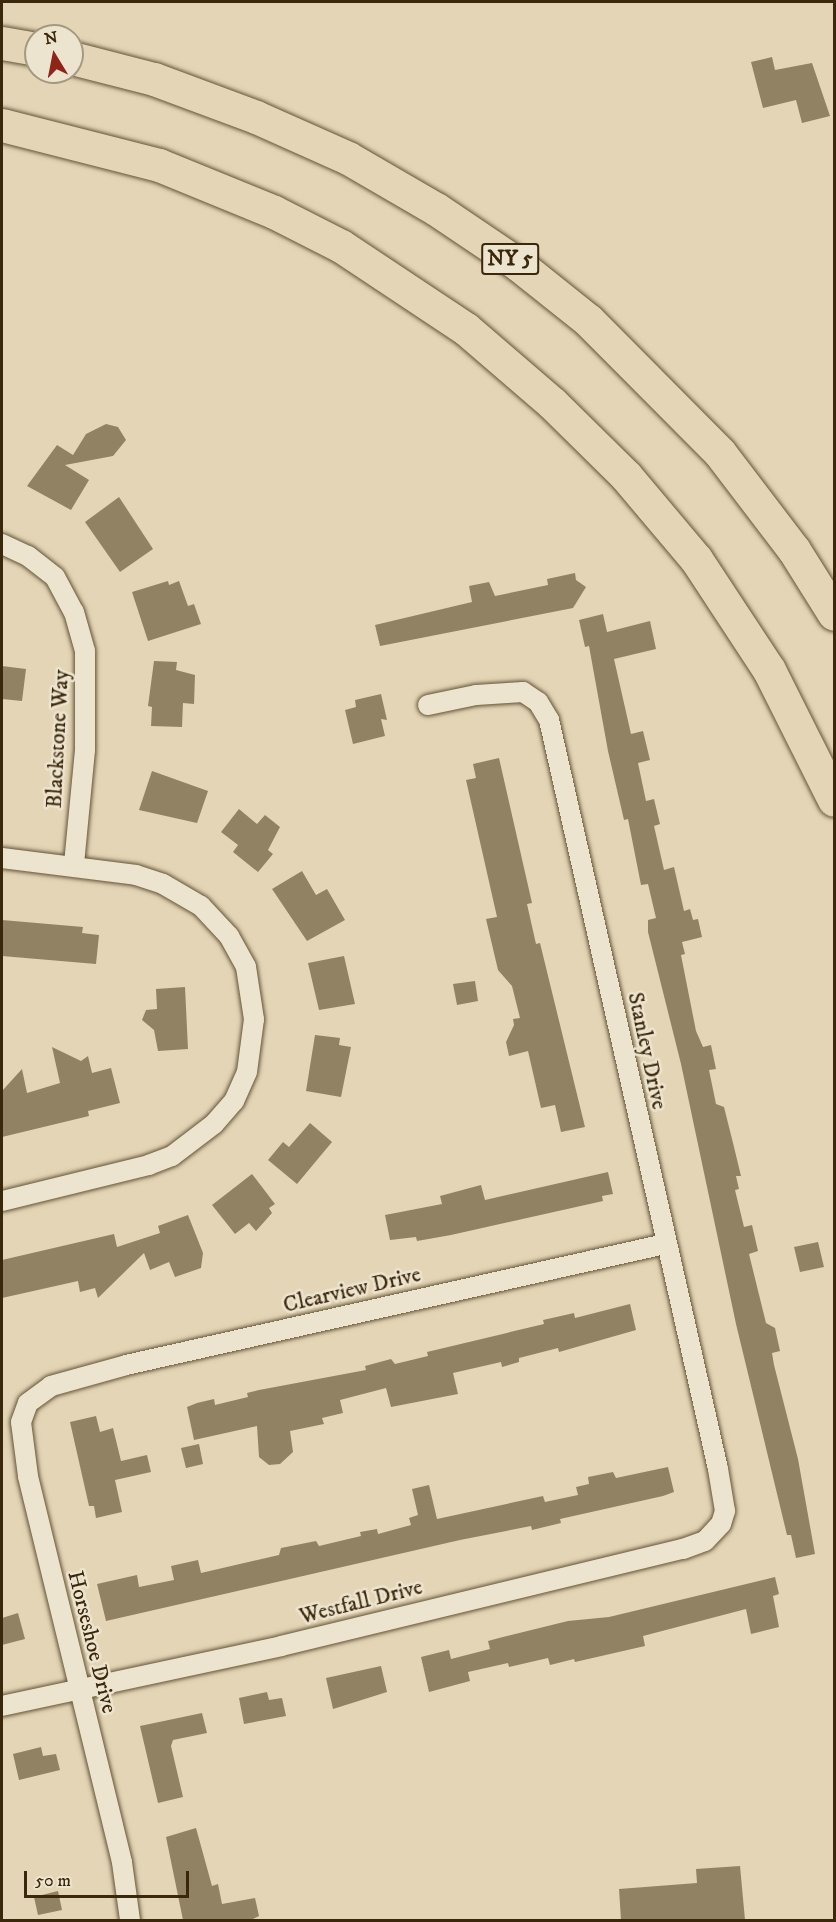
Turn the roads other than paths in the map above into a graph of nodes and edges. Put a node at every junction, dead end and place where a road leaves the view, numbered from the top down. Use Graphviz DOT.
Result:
graph roads {
  1 [pos="2,43"];
  2 [pos="24,47"];
  3 [pos="84,61"];
  4 [pos="2,125"];
  5 [pos="2,544"];
  6 [pos="834,614"];
  7 [pos="428,705"];
  8 [pos="834,800"];
  9 [pos="2,858"];
  10 [pos="74,864"];
  11 [pos="2,1201"];
  12 [pos="665,1244"];
  13 [pos="51,1386"];
  14 [pos="721,1524"];
  15 [pos="79,1690"];
  16 [pos="2,1706"];
  17 [pos="130,1920"];
  1 -- 2 [label="highway"];
  3 -- 6 [label="highway, NY 5"];
  4 -- 8 [label="highway"];
  5 -- 10 [label="street, Blackstone Way"];
  7 -- 12 [label="street, Stanley Drive"];
  9 -- 10 [label="street"];
  10 -- 11 [label="street"];
  12 -- 13 [label="street, Clearview Drive"];
  12 -- 14 [label="street, Stanley Drive"];
  13 -- 15 [label="street, Horseshoe Drive"];
  14 -- 15 [label="street, Westfall Drive"];
  15 -- 16 [label="street, Westfall Drive"];
  15 -- 17 [label="street, Horseshoe Drive"];
}
